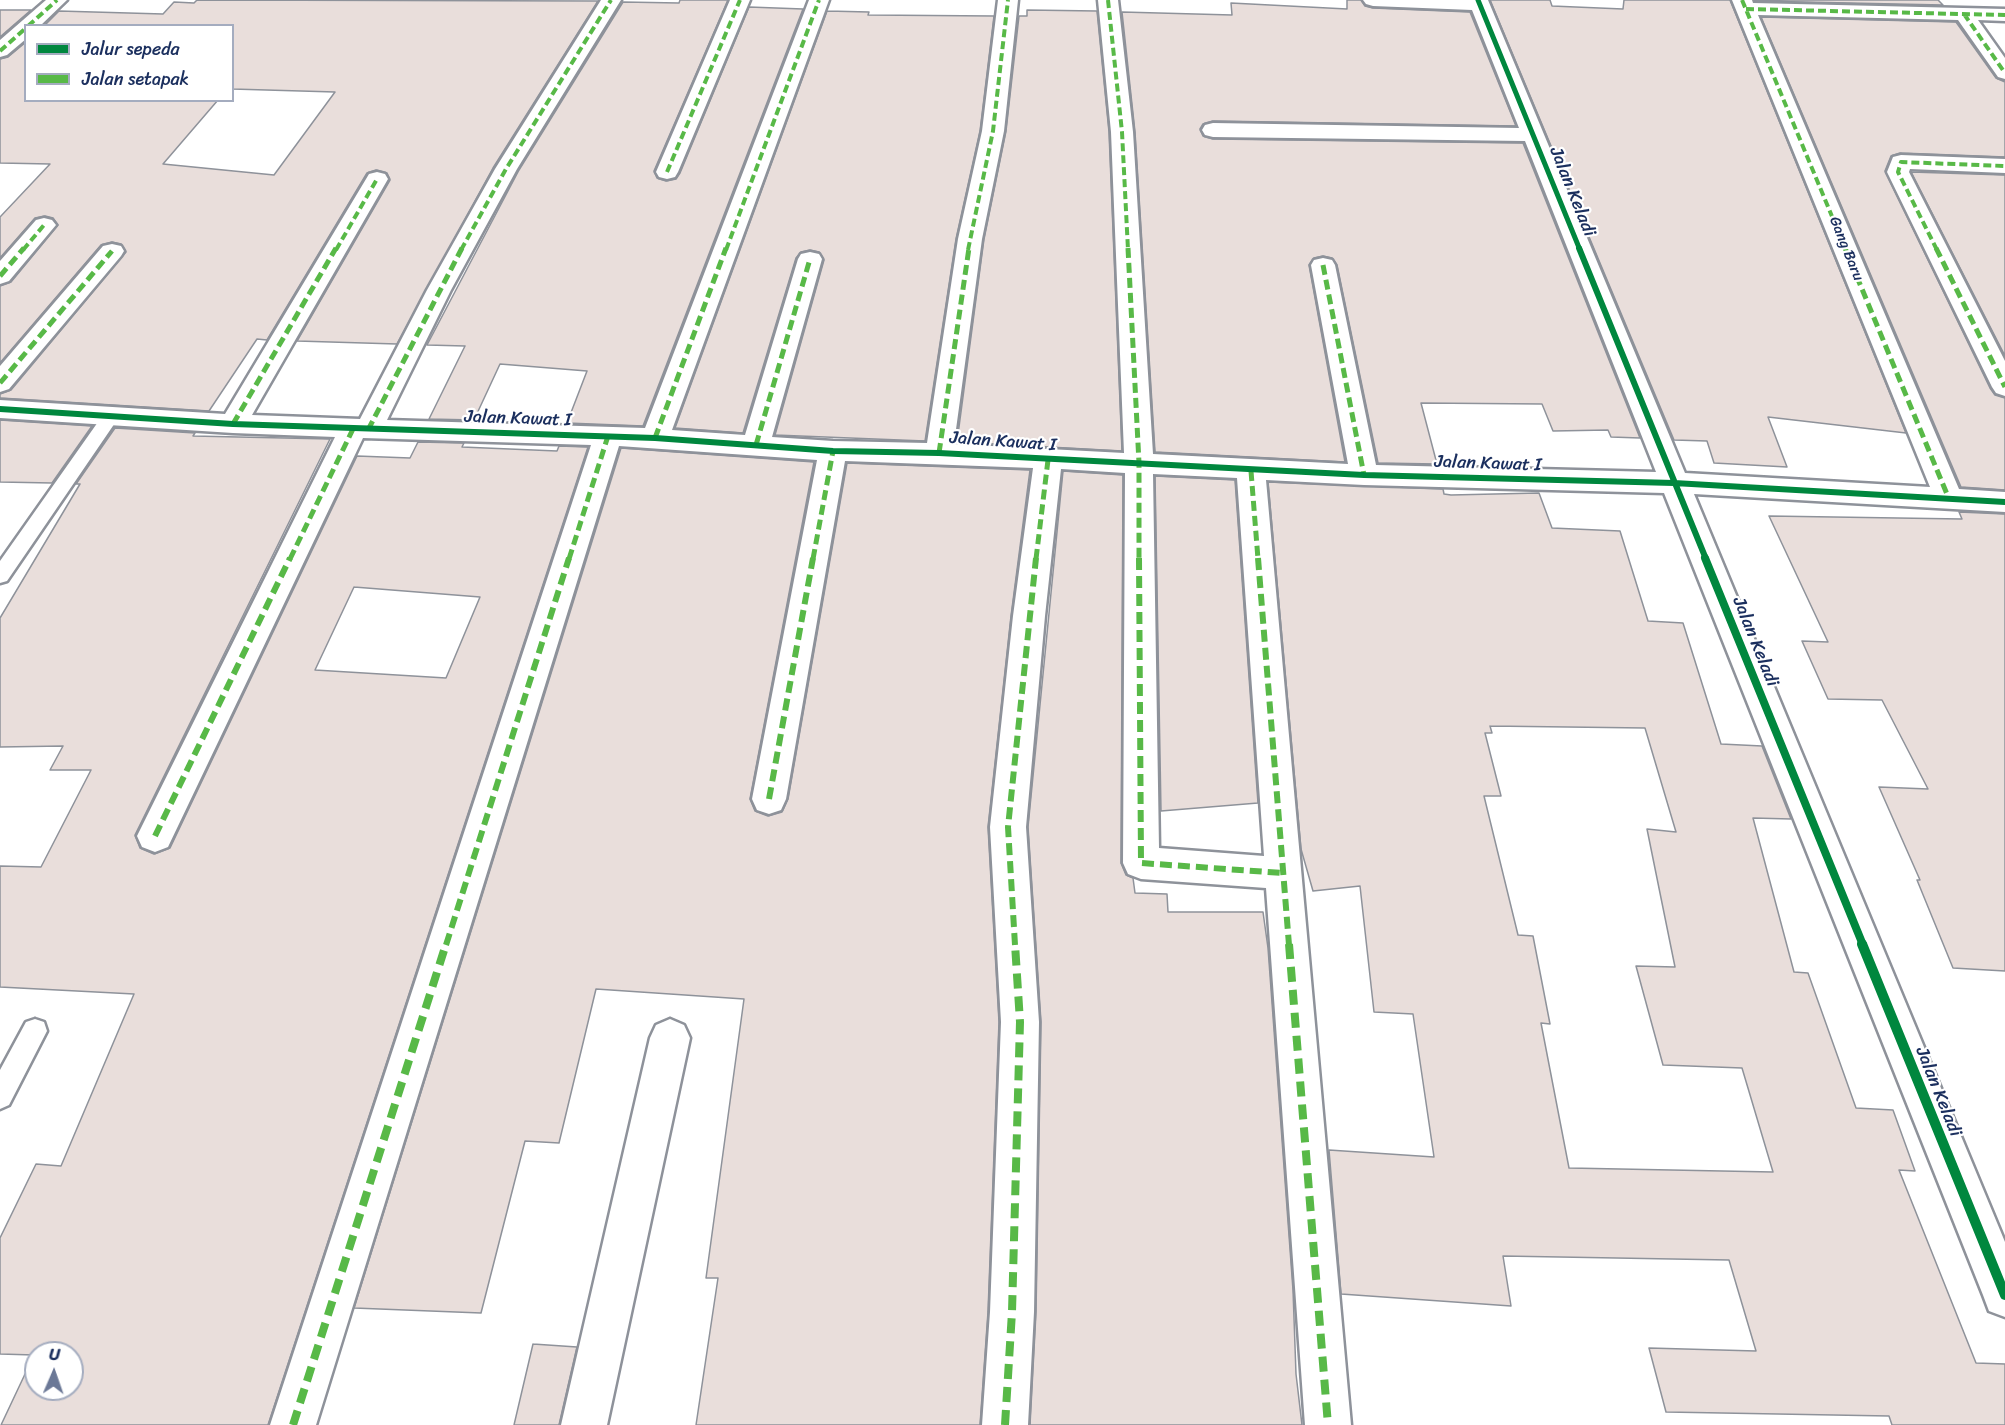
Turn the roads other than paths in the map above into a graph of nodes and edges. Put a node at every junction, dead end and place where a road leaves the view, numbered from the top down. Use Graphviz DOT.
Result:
graph roads {
  1 [pos="57,0"];
  2 [pos="611,0"];
  3 [pos="740,0"];
  4 [pos="819,0"];
  5 [pos="1008,0"];
  6 [pos="1108,0"];
  7 [pos="1373,0"];
  8 [pos="1479,2"];
  9 [pos="1744,4"];
  10 [pos="1964,14"];
  11 [pos="2005,15"];
  12 [pos="30,24"];
  13 [pos="24,30"];
  14 [pos="0,51"];
  15 [pos="2005,73"];
  16 [pos="1213,130"];
  17 [pos="1533,135"];
  18 [pos="2005,166"];
  19 [pos="667,172"];
  20 [pos="377,179"];
  21 [pos="44,225"];
  22 [pos="112,251"];
  23 [pos="810,259"];
  24 [pos="1323,265"];
  25 [pos="0,276"];
  26 [pos="0,383"];
  27 [pos="2005,387"];
  28 [pos="0,409"];
  29 [pos="111,416"];
  30 [pos="233,424"];
  31 [pos="361,429"];
  32 [pos="608,436"];
  33 [pos="655,438"];
  34 [pos="756,445"];
  35 [pos="833,451"];
  36 [pos="939,453"];
  37 [pos="1048,460"];
  38 [pos="1139,463"];
  39 [pos="1251,471"];
  40 [pos="1364,475"];
  41 [pos="1674,483"];
  42 [pos="1949,499"];
  43 [pos="2005,502"];
  44 [pos="0,576"];
  45 [pos="769,798"];
  46 [pos="155,836"];
  47 [pos="1283,873"];
  48 [pos="35,1031"];
  49 [pos="670,1038"];
  50 [pos="0,1096"];
  51 [pos="2005,1295"];
  52 [pos="293,1425"];
  53 [pos="584,1425"];
  54 [pos="1005,1425"];
  55 [pos="1328,1425"];
  1 -- 12 [label="street"];
  2 -- 31 [label="street"];
  3 -- 19 [label="street"];
  4 -- 33 [label="street"];
  5 -- 36 [label="street"];
  6 -- 38 [label="street"];
  7 -- 8 [label="street"];
  8 -- 17 [label="street, Jalan Keladi"];
  9 -- 10 [label="street"];
  9 -- 42 [label="street, Gang Baru"];
  10 -- 11 [label="street"];
  10 -- 15 [label="street"];
  13 -- 14 [label="street"];
  16 -- 17 [label="street"];
  17 -- 41 [label="street, Jalan Keladi"];
  18 -- 27 [label="street"];
  20 -- 30 [label="street"];
  21 -- 25 [label="street"];
  22 -- 26 [label="street"];
  23 -- 34 [label="street"];
  24 -- 40 [label="street"];
  28 -- 29 [label="street, Jalan Kawat I"];
  29 -- 30 [label="street, Jalan Kawat I"];
  29 -- 44 [label="lane"];
  30 -- 31 [label="street, Jalan Kawat I"];
  31 -- 32 [label="street, Jalan Kawat I"];
  31 -- 46 [label="street"];
  32 -- 33 [label="street, Jalan Kawat I"];
  32 -- 52 [label="street"];
  33 -- 34 [label="street, Jalan Kawat I"];
  34 -- 35 [label="street, Jalan Kawat I"];
  35 -- 36 [label="street, Jalan Kawat I"];
  35 -- 45 [label="street"];
  36 -- 37 [label="street, Jalan Kawat I"];
  37 -- 38 [label="street, Jalan Kawat I"];
  37 -- 54 [label="street"];
  38 -- 39 [label="street, Jalan Kawat I"];
  38 -- 47 [label="street"];
  39 -- 40 [label="street, Jalan Kawat I"];
  39 -- 47 [label="street"];
  40 -- 41 [label="street, Jalan Kawat I"];
  41 -- 42 [label="street, Jalan Kawat I"];
  41 -- 51 [label="street, Jalan Keladi"];
  42 -- 43 [label="street, Jalan Kawat I"];
  47 -- 55 [label="street"];
  48 -- 50 [label="lane"];
  49 -- 53 [label="street"];
}
